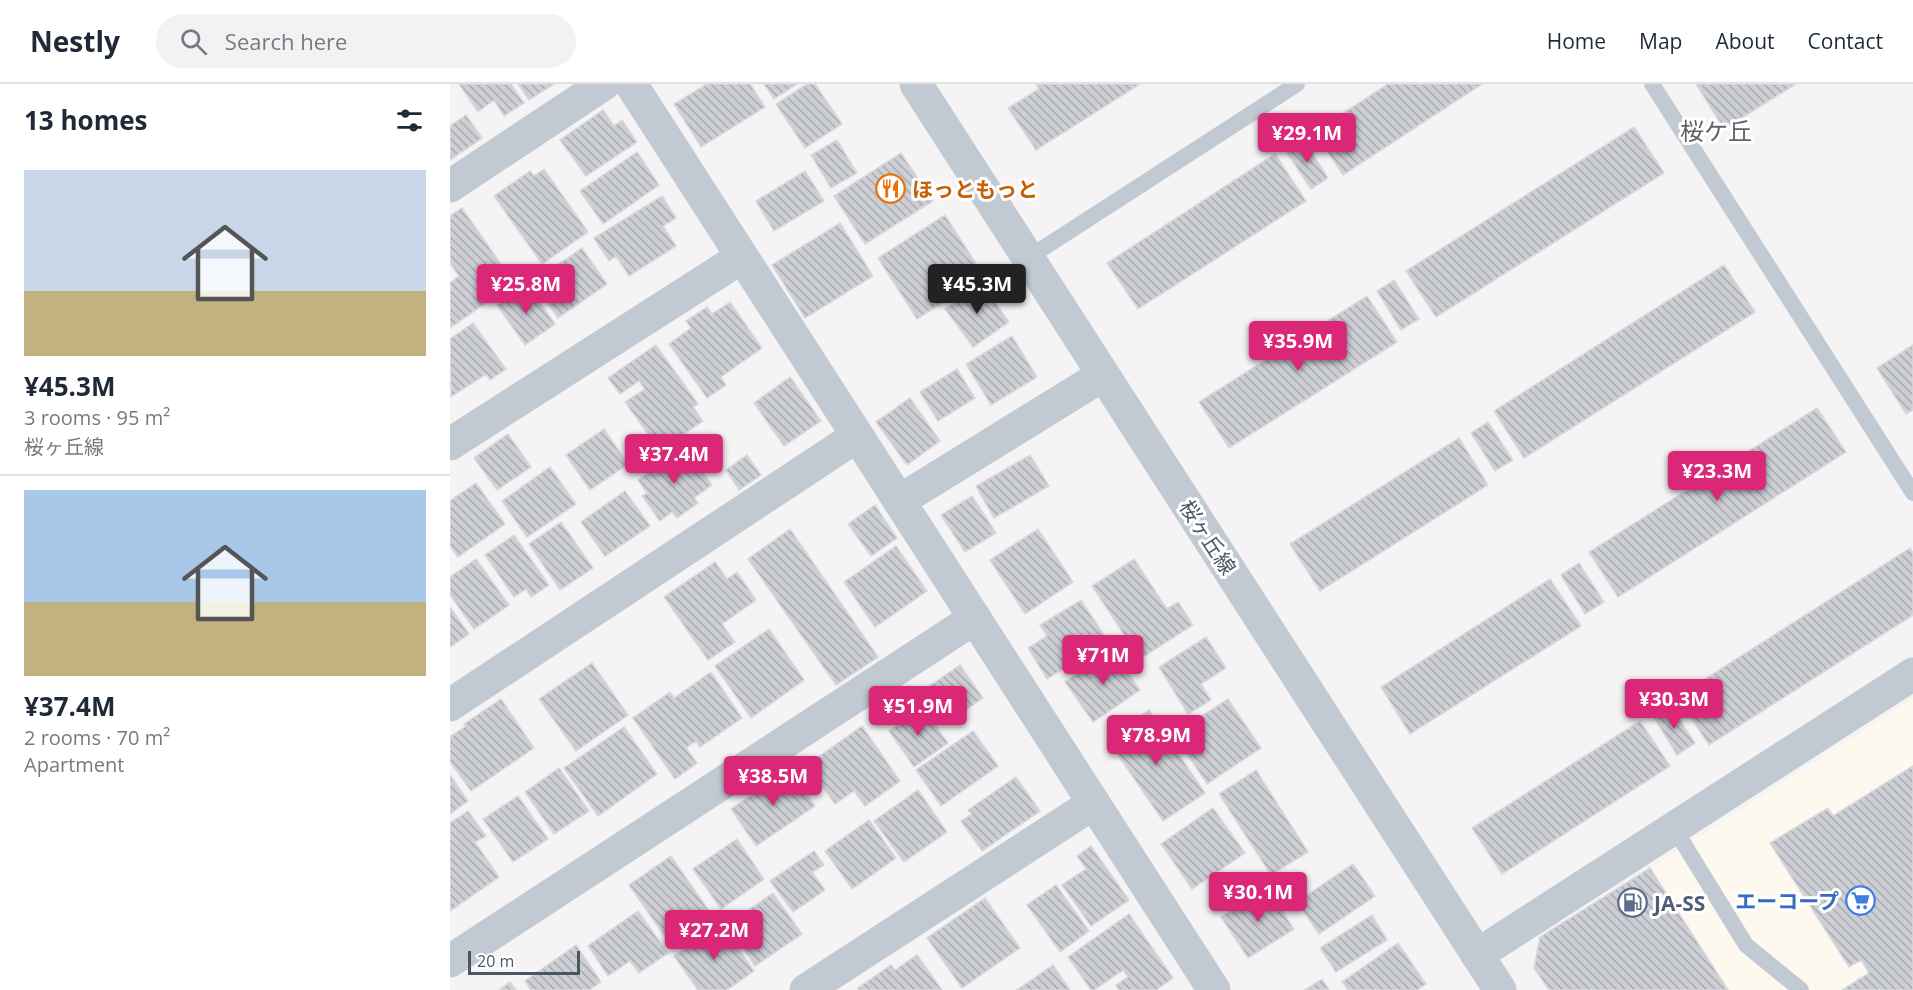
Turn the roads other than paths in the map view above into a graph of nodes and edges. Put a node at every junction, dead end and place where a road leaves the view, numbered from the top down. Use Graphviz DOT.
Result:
graph roads {
  1 [pos="604,84"];
  2 [pos="631,84"];
  3 [pos="916,84"];
  4 [pos="1297,84"];
  5 [pos="1652,84"];
  6 [pos="450,186"];
  7 [pos="742,257"];
  8 [pos="1028,258"];
  9 [pos="1103,375"];
  10 [pos="857,436"];
  11 [pos="450,444"];
  12 [pos="1913,494"];
  13 [pos="899,501"];
  14 [pos="975,618"];
  15 [pos="1913,674"];
  16 [pos="450,705"];
  17 [pos="1094,802"];
  18 [pos="1674,828"];
  19 [pos="450,961"];
  20 [pos="1488,979"];
  21 [pos="1209,988"];
  22 [pos="806,990"];
  23 [pos="1801,990"];
  1 -- 6 [label="street"];
  2 -- 7 [label="street"];
  3 -- 8 [label="street, 桜ヶ丘線"];
  4 -- 8 [label="lane"];
  5 -- 12 [label="lane"];
  7 -- 10 [label="street"];
  7 -- 11 [label="street"];
  8 -- 9 [label="street, 桜ヶ丘線"];
  9 -- 13 [label="street"];
  9 -- 20 [label="street, 桜ヶ丘線"];
  10 -- 13 [label="street"];
  10 -- 16 [label="street"];
  13 -- 14 [label="street"];
  14 -- 17 [label="street"];
  14 -- 19 [label="street"];
  15 -- 18 [label="street"];
  17 -- 21 [label="street"];
  17 -- 22 [label="street"];
  18 -- 20 [label="street"];
  18 -- 23 [label="lane"];
}
